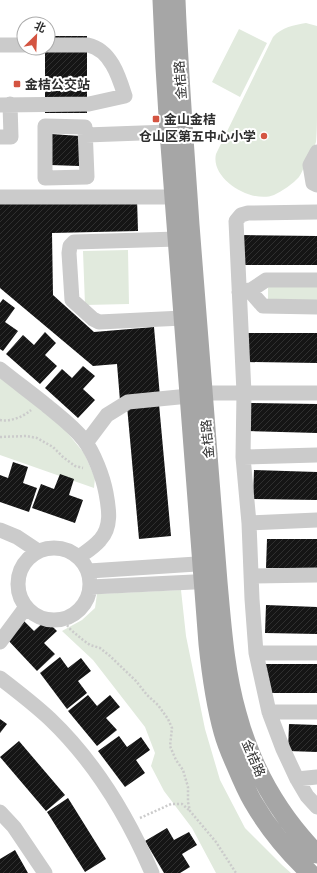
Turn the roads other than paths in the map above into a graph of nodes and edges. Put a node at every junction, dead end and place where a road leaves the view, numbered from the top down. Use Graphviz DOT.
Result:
graph roads {
  1 [pos="162,0"];
  2 [pos="176,0"];
  3 [pos="0,45"];
  4 [pos="16,45"];
  5 [pos="56,45"];
  6 [pos="5,104"];
  7 [pos="170,132"];
  8 [pos="86,135"];
  9 [pos="0,137"];
  10 [pos="317,152"];
  11 [pos="317,186"];
  12 [pos="0,197"];
  13 [pos="174,198"];
  14 [pos="317,212"];
  15 [pos="178,238"];
  16 [pos="317,280"];
  17 [pos="244,291"];
  18 [pos="317,307"];
  19 [pos="183,318"];
  20 [pos="0,369"];
  21 [pos="244,393"];
  22 [pos="317,393"];
  23 [pos="196,394"];
  24 [pos="86,444"];
  25 [pos="317,456"];
  26 [pos="243,457"];
  27 [pos="317,520"];
  28 [pos="249,522"];
  29 [pos="0,530"];
  30 [pos="38,551"];
  31 [pos="79,557"];
  32 [pos="89,571"];
  33 [pos="210,572"];
  34 [pos="317,575"];
  35 [pos="251,576"];
  36 [pos="91,587"];
  37 [pos="26,607"];
  38 [pos="0,642"];
  39 [pos="256,653"];
  40 [pos="317,653"];
  41 [pos="0,678"];
  42 [pos="269,712"];
  43 [pos="317,712"];
  44 [pos="317,777"];
  45 [pos="297,779"];
  46 [pos="317,808"];
  47 [pos="0,812"];
  48 [pos="317,854"];
  49 [pos="45,873"];
  50 [pos="152,873"];
  51 [pos="310,873"];
  1 -- 7 [label="main road"];
  2 -- 23 [label="main road, 金桔路"];
  3 -- 4 [label="street"];
  5 -- 6 [label="street"];
  6 -- 9 [label="street"];
  7 -- 8 [label="street"];
  7 -- 13 [label="main road"];
  10 -- 11 [label="street"];
  12 -- 13 [label="street"];
  13 -- 15 [label="main road"];
  14 -- 17 [label="street"];
  15 -- 19 [label="main road"];
  15 -- 19 [label="street"];
  16 -- 17 [label="street"];
  17 -- 18 [label="street"];
  17 -- 21 [label="street"];
  19 -- 23 [label="main road"];
  20 -- 24 [label="street"];
  21 -- 22 [label="street"];
  21 -- 23 [label="street"];
  21 -- 26 [label="street"];
  23 -- 24 [label="street"];
  23 -- 33 [label="main road, 金桔路"];
  24 -- 31 [label="street"];
  25 -- 26 [label="street"];
  26 -- 28 [label="street"];
  27 -- 28 [label="street"];
  28 -- 35 [label="street"];
  29 -- 30 [label="street"];
  30 -- 31 [label="street"];
  30 -- 37 [label="street"];
  31 -- 32 [label="street"];
  32 -- 33 [label="street"];
  32 -- 36 [label="street"];
  33 -- 36 [label="street"];
  33 -- 48 [label="main road, 金桔路"];
  33 -- 51 [label="main road"];
  34 -- 35 [label="street"];
  35 -- 39 [label="street"];
  36 -- 37 [label="street"];
  37 -- 38 [label="street"];
  39 -- 40 [label="street"];
  39 -- 42 [label="street"];
  41 -- 50 [label="street"];
  42 -- 43 [label="street"];
  42 -- 45 [label="street"];
  44 -- 45 [label="street"];
  45 -- 46 [label="street"];
  47 -- 49 [label="street"];
}
